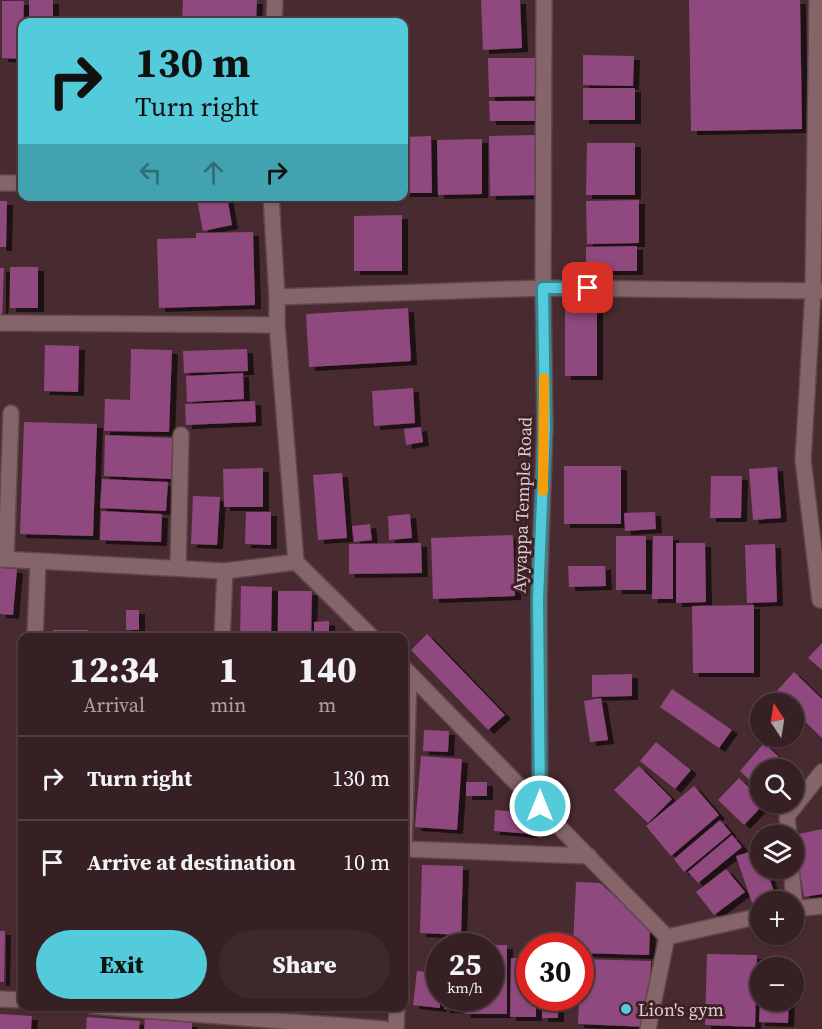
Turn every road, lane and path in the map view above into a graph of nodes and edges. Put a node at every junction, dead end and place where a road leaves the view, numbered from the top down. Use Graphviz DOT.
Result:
graph roads {
  1 [pos="275,0"];
  2 [pos="544,0"];
  3 [pos="817,0"];
  4 [pos="274,18"];
  5 [pos="0,183"];
  6 [pos="18,183"];
  7 [pos="271,201"];
  8 [pos="543,288"];
  9 [pos="818,291"];
  10 [pos="277,297"];
  11 [pos="0,323"];
  12 [pos="277,325"];
  13 [pos="11,413"];
  14 [pos="181,435"];
  15 [pos="3,559"];
  16 [pos="38,561"];
  17 [pos="296,562"];
  18 [pos="178,568"];
  19 [pos="225,571"];
  20 [pos="820,600"];
  21 [pos="35,633"];
  22 [pos="222,633"];
  23 [pos="368,633"];
  24 [pos="408,672"];
  25 [pos="822,772"];
  26 [pos="540,806"];
  27 [pos="788,825"];
  28 [pos="408,849"];
  29 [pos="589,856"];
  30 [pos="822,906"];
  31 [pos="804,908"];
  32 [pos="750,918"];
  33 [pos="667,937"];
  34 [pos="0,999"];
  35 [pos="18,1000"];
  36 [pos="142,1011"];
  37 [pos="397,1011"];
  38 [pos="203,1017"];
  39 [pos="384,1029"];
  40 [pos="396,1029"];
  41 [pos="648,1029"];
  1 -- 4 [label="street"];
  2 -- 8 [label="street, Ayyappa Temple Road"];
  3 -- 9 [label="street"];
  5 -- 6 [label="street"];
  7 -- 10 [label="street"];
  8 -- 9 [label="street"];
  8 -- 10 [label="street"];
  8 -- 26 [label="street, Ayyappa Temple Road"];
  9 -- 20 [label="street"];
  10 -- 12 [label="street"];
  11 -- 12 [label="street"];
  12 -- 17 [label="street"];
  13 -- 15 [label="street"];
  14 -- 18 [label="street"];
  15 -- 16 [label="street"];
  16 -- 18 [label="street"];
  16 -- 21 [label="street"];
  17 -- 19 [label="street"];
  17 -- 23 [label="street"];
  18 -- 19 [label="street"];
  19 -- 22 [label="street"];
  24 -- 26 [label="street"];
  25 -- 27 [label="street"];
  26 -- 29 [label="street"];
  28 -- 29 [label="street"];
  29 -- 33 [label="street"];
  30 -- 31 [label="street"];
  32 -- 33 [label="street"];
  33 -- 41 [label="street"];
  34 -- 35 [label="street"];
  36 -- 38 [label="street"];
  37 -- 40 [label="street"];
  38 -- 39 [label="street"];
}
